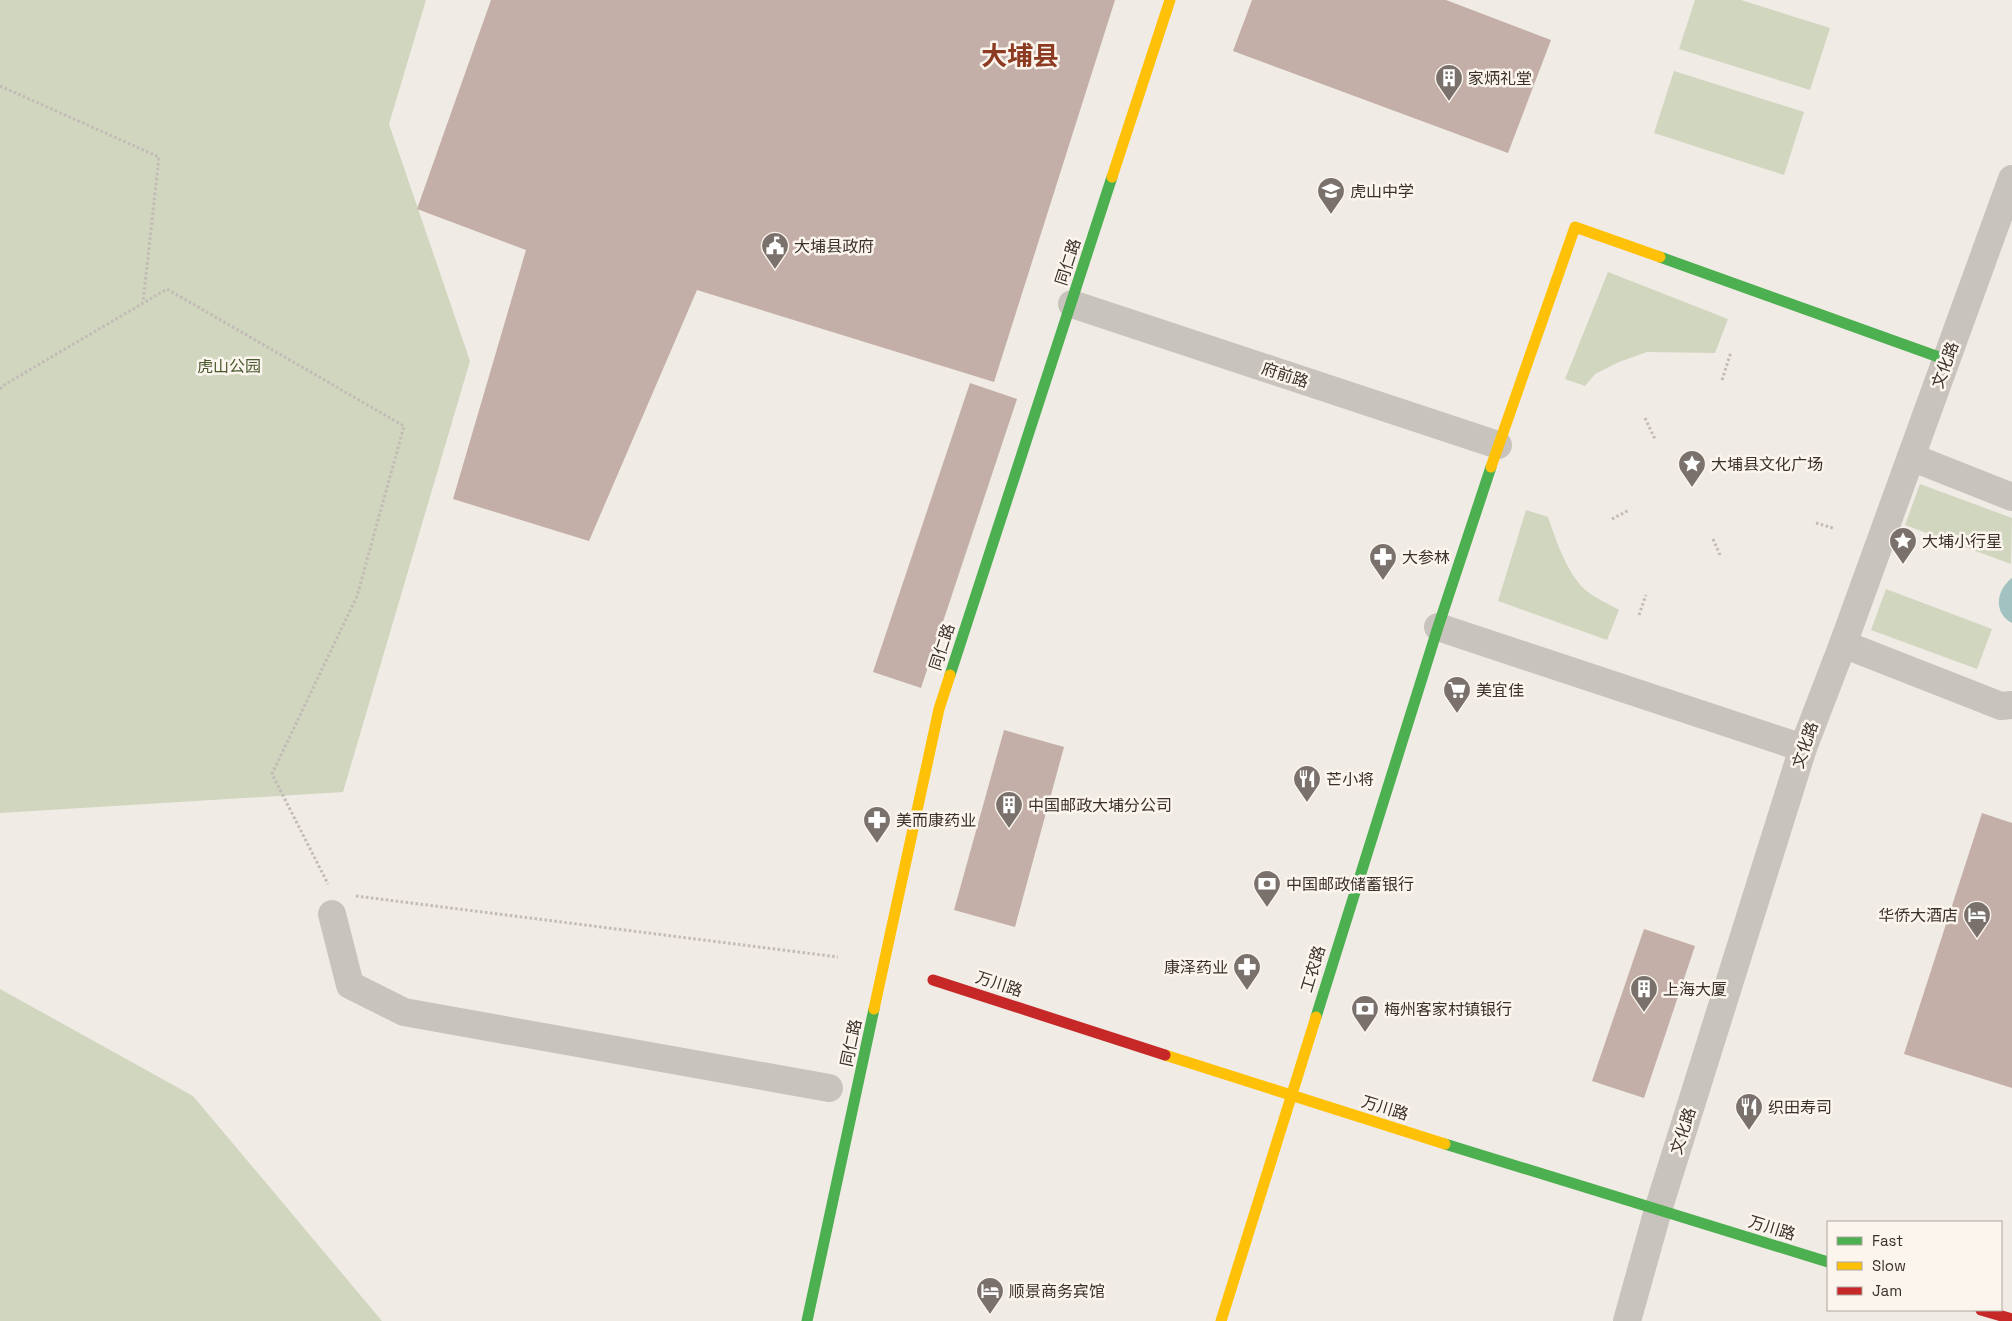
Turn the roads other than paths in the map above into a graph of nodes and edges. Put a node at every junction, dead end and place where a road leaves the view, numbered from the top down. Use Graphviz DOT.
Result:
graph roads {
  1 [pos="1170,0"];
  2 [pos="2012,179"];
  3 [pos="1072,304"];
  4 [pos="1947,360"];
  5 [pos="1498,445"];
  6 [pos="1911,457"];
  7 [pos="2012,497"];
  8 [pos="1438,627"];
  9 [pos="1844,644"];
  10 [pos="2012,705"];
  11 [pos="1803,748"];
  12 [pos="332,914"];
  13 [pos="933,980"];
  14 [pos="829,1088"];
  15 [pos="1291,1096"];
  16 [pos="1658,1210"];
  17 [pos="1827,1262"];
  18 [pos="1984,1311"];
  19 [pos="2012,1319"];
  20 [pos="810,1320"];
  21 [pos="1221,1321"];
  22 [pos="1627,1321"];
  1 -- 3 [label="street, 同仁路"];
  2 -- 4 [label="street, 文化路"];
  3 -- 5 [label="street, 府前路"];
  3 -- 20 [label="street, 同仁路"];
  4 -- 5 [label="street, 工农路"];
  4 -- 6 [label="street, 文化路"];
  5 -- 8 [label="street, 工农路"];
  6 -- 7 [label="street"];
  6 -- 9 [label="street, 文化路"];
  8 -- 11 [label="street"];
  8 -- 15 [label="street, 工农路"];
  9 -- 10 [label="street"];
  9 -- 11 [label="street, 文化路"];
  11 -- 16 [label="street, 文化路"];
  12 -- 14 [label="street"];
  13 -- 15 [label="street, 万川路"];
  15 -- 16 [label="street, 万川路"];
  15 -- 21 [label="street, 工农路"];
  16 -- 17 [label="street, 万川路"];
  16 -- 22 [label="street, 文化路"];
  18 -- 19 [label="street"];
}
